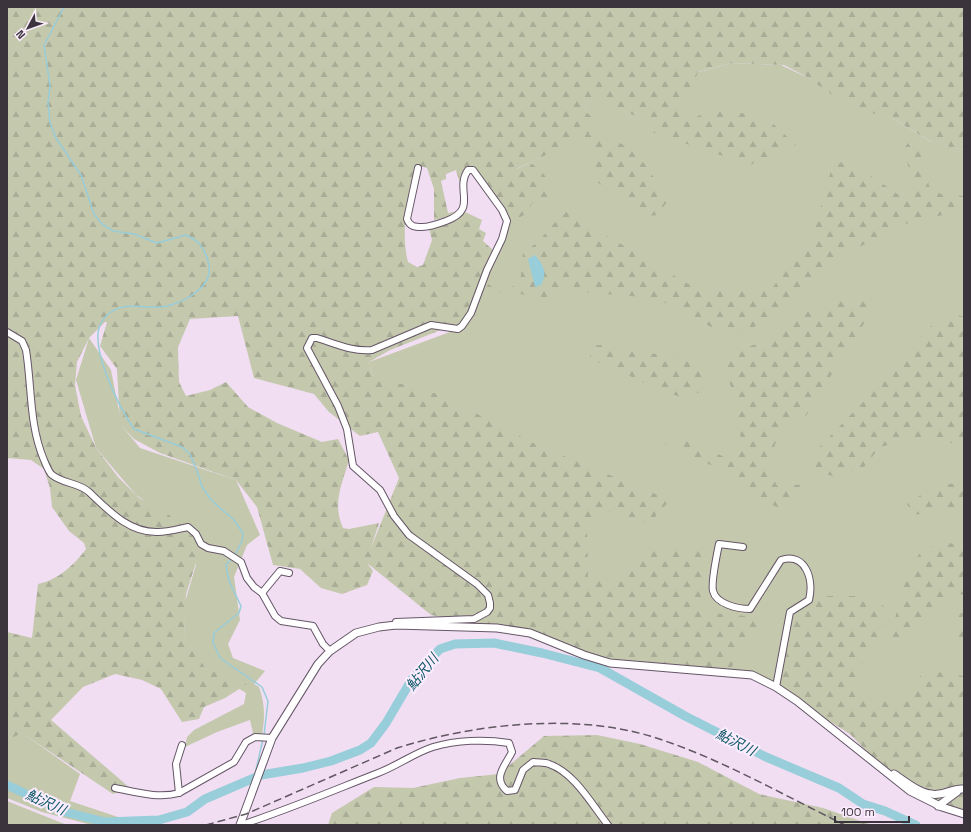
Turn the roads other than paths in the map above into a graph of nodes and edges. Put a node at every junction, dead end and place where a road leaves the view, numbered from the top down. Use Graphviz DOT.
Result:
graph roads {
  1 [pos="418,168"];
  2 [pos="7,332"];
  3 [pos="743,548"];
  4 [pos="289,573"];
  5 [pos="262,593"];
  6 [pos="379,627"];
  7 [pos="330,651"];
  8 [pos="776,687"];
  9 [pos="272,738"];
  10 [pos="182,745"];
  11 [pos="882,769"];
  12 [pos="115,788"];
  13 [pos="964,789"];
  14 [pos="179,793"];
  15 [pos="938,806"];
  16 [pos="964,814"];
  17 [pos="241,825"];
  18 [pos="608,825"];
  1 -- 6 [label="street"];
  2 -- 5 [label="street"];
  3 -- 8 [label="street"];
  4 -- 5 [label="street"];
  5 -- 7 [label="street"];
  6 -- 7 [label="street"];
  6 -- 8 [label="street"];
  7 -- 9 [label="street"];
  8 -- 11 [label="street"];
  9 -- 14 [label="street"];
  9 -- 17 [label="street"];
  10 -- 14 [label="street"];
  11 -- 13 [label="street"];
  11 -- 15 [label="street"];
  12 -- 14 [label="street"];
  13 -- 15 [label="street"];
  15 -- 16 [label="street"];
  17 -- 18 [label="street"];
}
